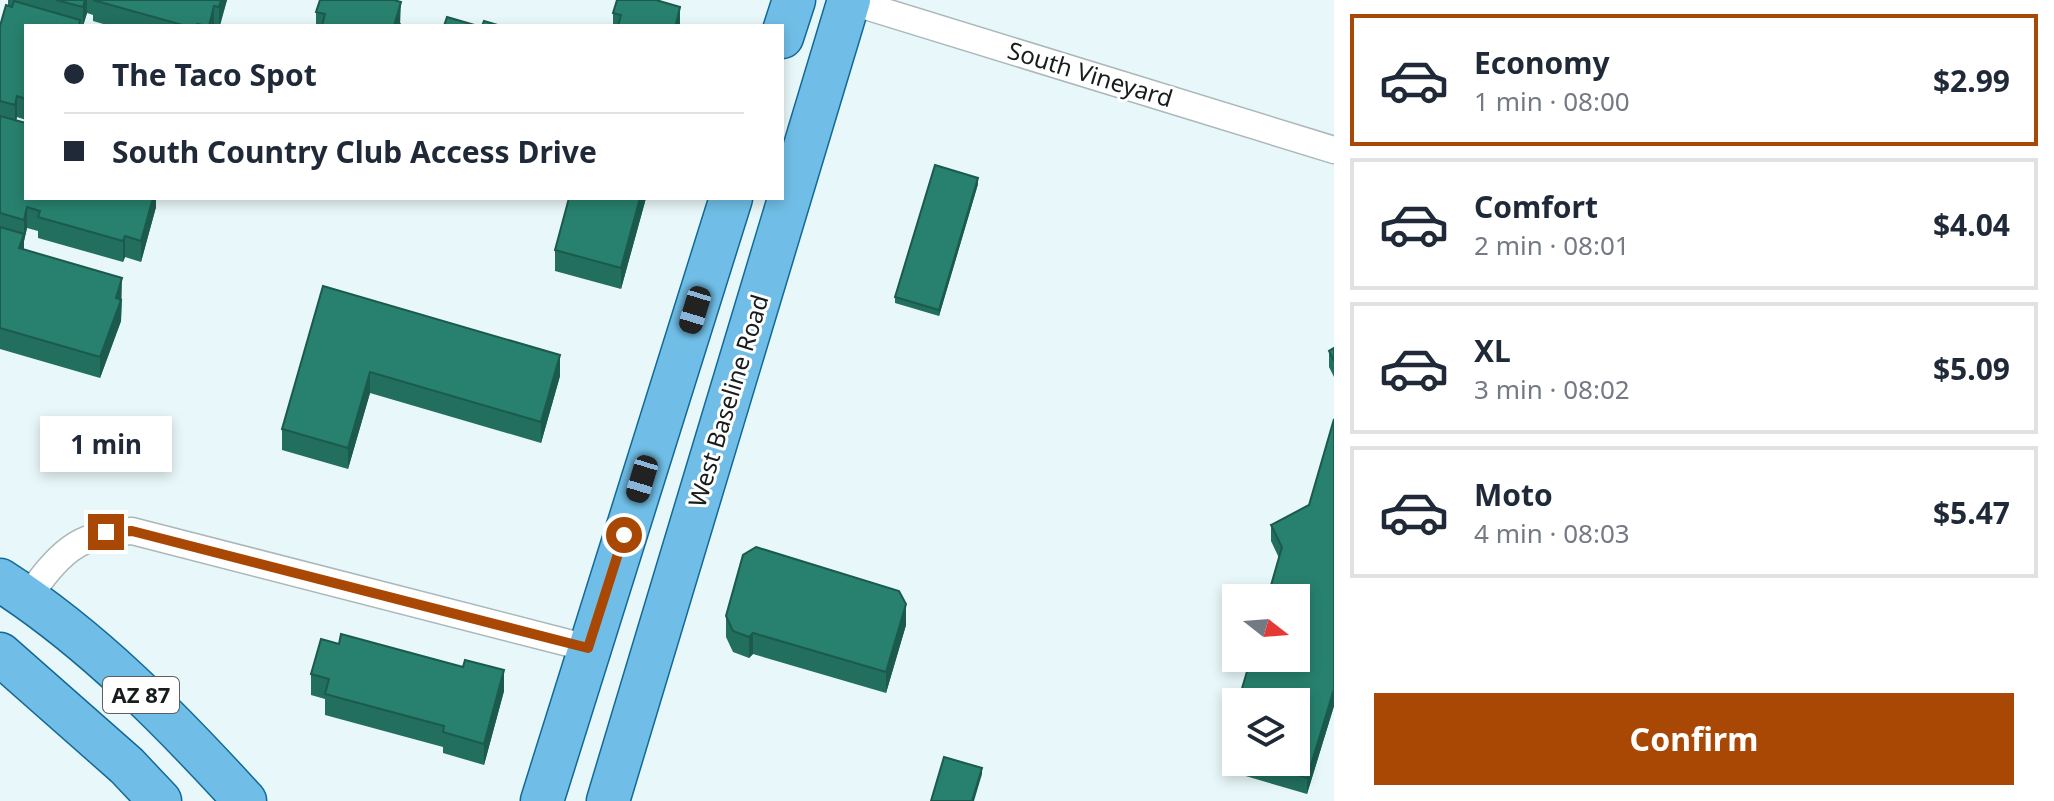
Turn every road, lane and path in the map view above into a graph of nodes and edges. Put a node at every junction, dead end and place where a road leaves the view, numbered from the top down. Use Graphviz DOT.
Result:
graph roads {
  1 [pos="794,0"];
  2 [pos="848,0"];
  3 [pos="784,31"];
  4 [pos="1334,150"];
  5 [pos="730,200"];
  6 [pos="14,589"];
  7 [pos="588,648"];
  8 [pos="0,654"];
  9 [pos="160,801"];
  10 [pos="245,801"];
  11 [pos="542,801"];
  12 [pos="608,801"];
  1 -- 3 [label="main road"];
  2 -- 4 [label="street, South Vineyard"];
  2 -- 12 [label="main road, West Baseline Road"];
  5 -- 7 [label="main road"];
  6 -- 7 [label="street"];
  6 -- 10 [label="main road, AZ 87"];
  7 -- 11 [label="main road"];
  8 -- 9 [label="main road, AZ 87"];
}
